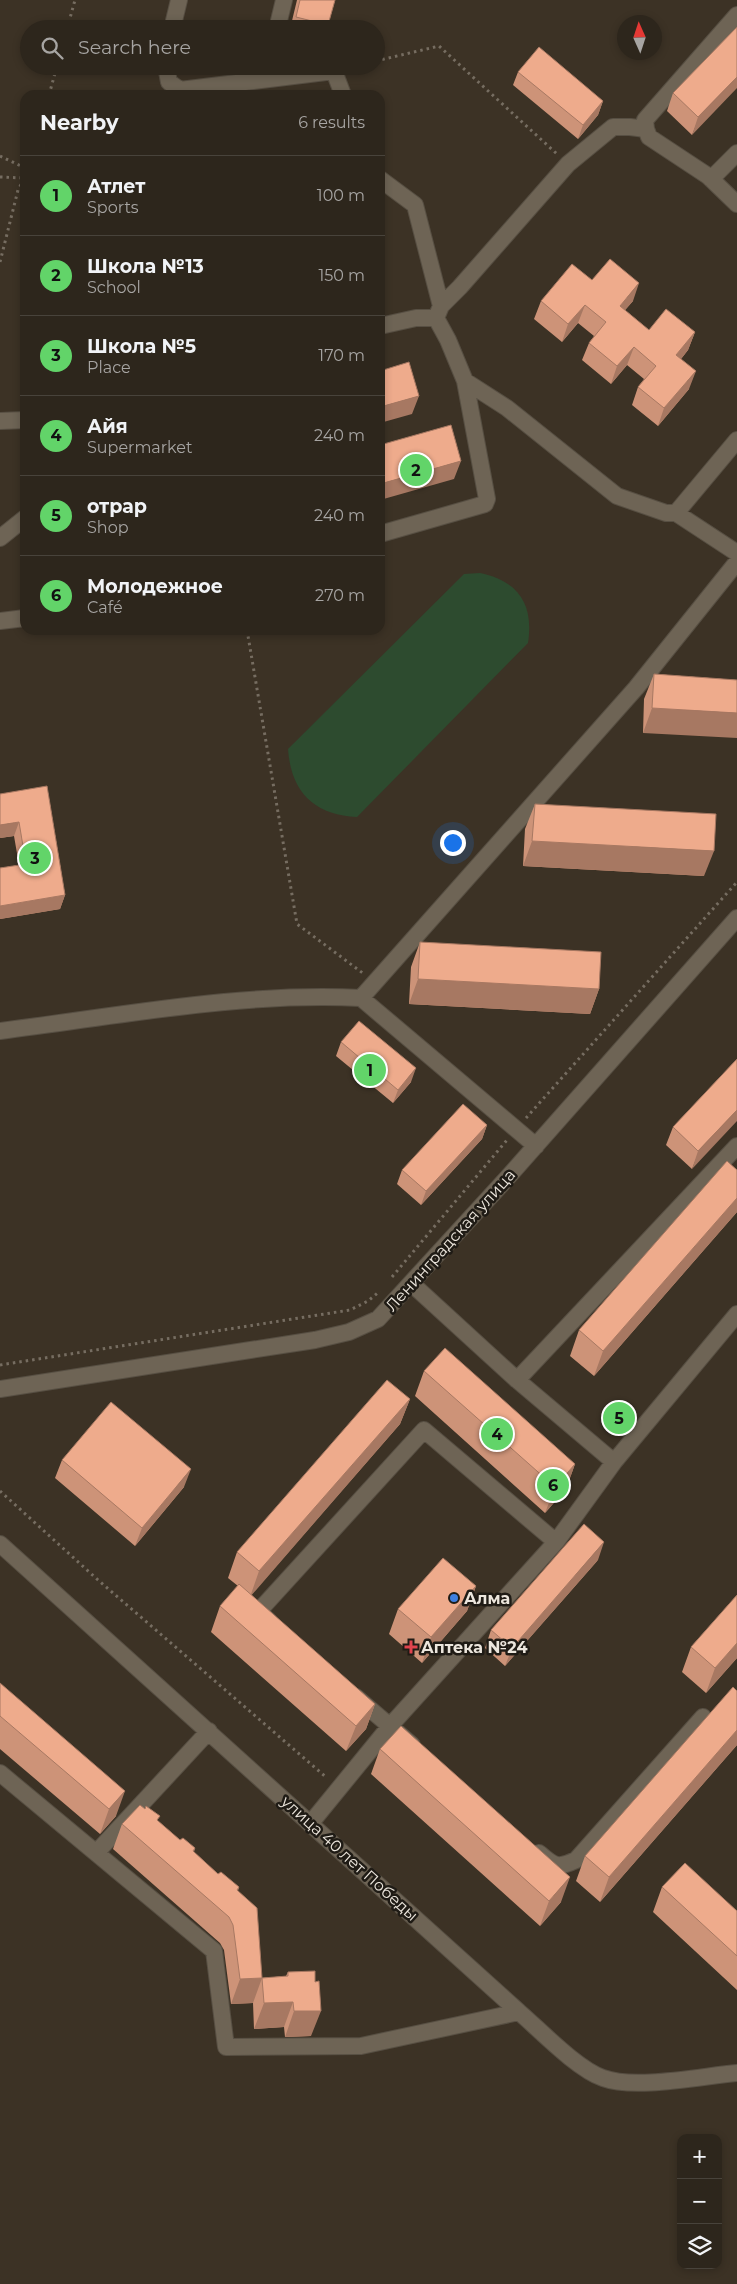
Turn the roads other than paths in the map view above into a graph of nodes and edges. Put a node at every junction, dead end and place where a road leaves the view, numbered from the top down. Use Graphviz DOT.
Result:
graph roads {
  1 [pos="179,0"];
  2 [pos="284,0"];
  3 [pos="737,15"];
  4 [pos="174,20"];
  5 [pos="280,20"];
  6 [pos="167,75"];
  7 [pos="257,75"];
  8 [pos="336,75"];
  9 [pos="180,90"];
  10 [pos="180,90"];
  11 [pos="341,90"];
  12 [pos="646,129"];
  13 [pos="737,153"];
  14 [pos="711,179"];
  15 [pos="385,183"];
  16 [pos="737,204"];
  17 [pos="439,312"];
  18 [pos="385,325"];
  19 [pos="465,381"];
  20 [pos="20,420"];
  21 [pos="0,421"];
  22 [pos="737,440"];
  23 [pos="676,513"];
  24 [pos="20,522"];
  25 [pos="385,533"];
  26 [pos="0,538"];
  27 [pos="737,553"];
  28 [pos="737,562"];
  29 [pos="20,619"];
  30 [pos="0,621"];
  31 [pos="636,688"];
  32 [pos="655,690"];
  33 [pos="524,814"];
  34 [pos="543,816"];
  35 [pos="737,918"];
  36 [pos="361,998"];
  37 [pos="0,1031"];
  38 [pos="536,1146"];
  39 [pos="737,1146"];
  40 [pos="412,1284"];
  41 [pos="737,1314"];
  42 [pos="517,1380"];
  43 [pos="0,1389"];
  44 [pos="614,1462"];
  45 [pos="556,1542"];
  46 [pos="0,1544"];
  47 [pos="280,1631"];
  48 [pos="346,1688"];
  49 [pos="703,1717"];
  50 [pos="390,1726"];
  51 [pos="209,1731"];
  52 [pos="427,1757"];
  53 [pos="0,1773"];
  54 [pos="310,1824"];
  55 [pos="530,1845"];
  56 [pos="96,1853"];
  57 [pos="519,2012"];
  58 [pos="737,2073"];
  1 -- 4 [label="street"];
  2 -- 5 [label="street"];
  3 -- 12 [label="street"];
  6 -- 9 [label="street"];
  7 -- 10 [label="street"];
  8 -- 11 [label="street"];
  12 -- 14 [label="street"];
  12 -- 17 [label="street"];
  13 -- 14 [label="street"];
  14 -- 16 [label="street"];
  15 -- 17 [label="street"];
  17 -- 18 [label="street"];
  17 -- 19 [label="street"];
  19 -- 23 [label="street"];
  19 -- 25 [label="street"];
  20 -- 21 [label="street"];
  22 -- 23 [label="street"];
  23 -- 27 [label="street"];
  24 -- 26 [label="street"];
  28 -- 31 [label="street"];
  29 -- 30 [label="street"];
  31 -- 32 [label="street"];
  31 -- 33 [label="street"];
  33 -- 34 [label="street"];
  33 -- 36 [label="street"];
  35 -- 38 [label="street, Ленинградская улица"];
  36 -- 37 [label="street"];
  36 -- 38 [label="street"];
  38 -- 40 [label="street, Ленинградская улица"];
  39 -- 42 [label="street"];
  40 -- 42 [label="street"];
  40 -- 43 [label="street, Ленинградская улица"];
  41 -- 44 [label="street"];
  42 -- 44 [label="street"];
  44 -- 45 [label="street"];
  45 -- 47 [label="street"];
  45 -- 50 [label="street"];
  46 -- 51 [label="street, улица 40 лет Победы"];
  48 -- 50 [label="street"];
  49 -- 55 [label="street"];
  50 -- 52 [label="street"];
  50 -- 54 [label="street"];
  51 -- 54 [label="street, улица 40 лет Победы"];
  51 -- 56 [label="street"];
  53 -- 56 [label="street"];
  54 -- 57 [label="street, улица 40 лет Победы"];
  56 -- 57 [label="street"];
  57 -- 58 [label="street, улица 40 лет Победы"];
}
